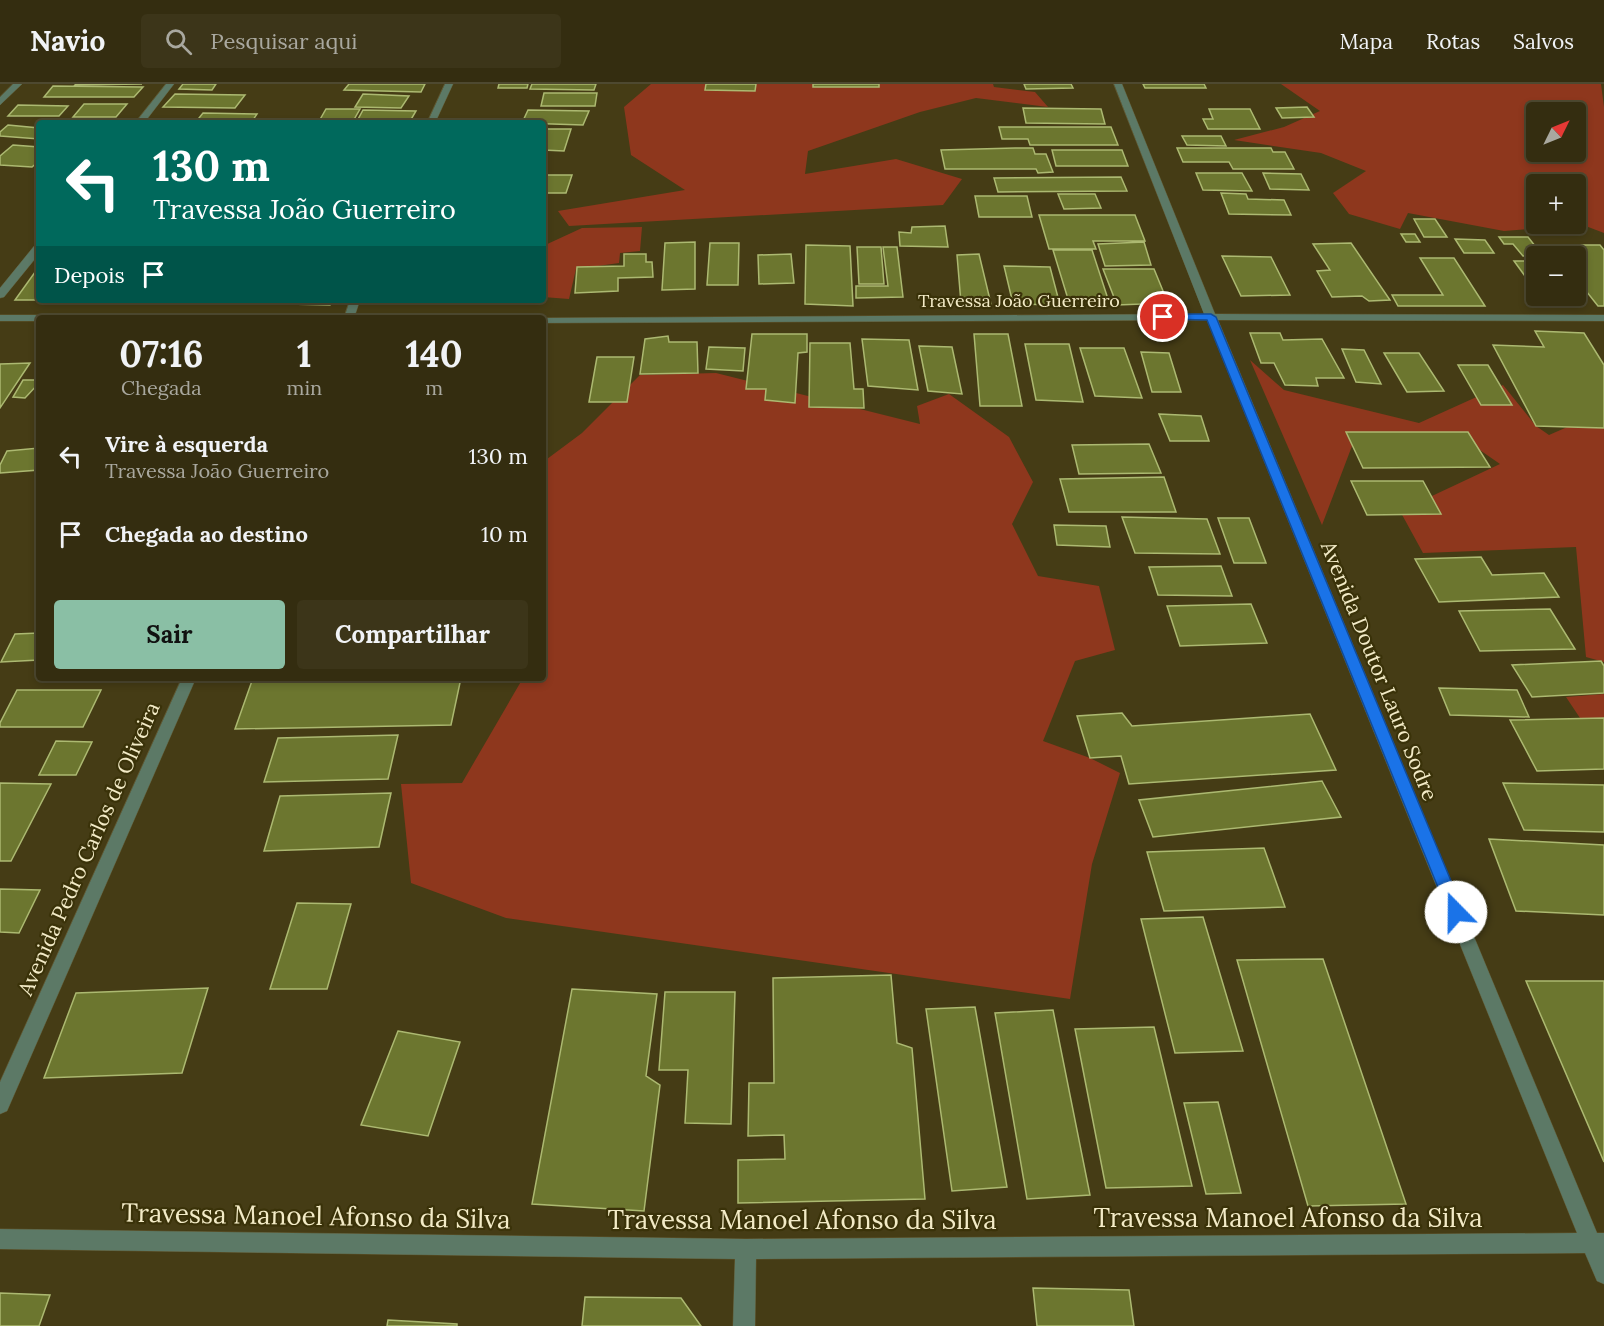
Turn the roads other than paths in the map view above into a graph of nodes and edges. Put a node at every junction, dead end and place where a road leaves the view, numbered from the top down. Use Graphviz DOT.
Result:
graph roads {
  1 [pos="18,84"];
  2 [pos="170,84"];
  3 [pos="449,84"];
  4 [pos="1118,84"];
  5 [pos="0,102"];
  6 [pos="141,120"];
  7 [pos="432,120"];
  8 [pos="36,251"];
  9 [pos="0,295"];
  10 [pos="1211,317"];
  11 [pos="0,318"];
  12 [pos="36,318"];
  13 [pos="1604,318"];
  14 [pos="546,320"];
  15 [pos="188,681"];
  16 [pos="0,1104"];
  17 [pos="0,1239"];
  18 [pos="1598,1243"];
  19 [pos="746,1249"];
  20 [pos="1604,1274"];
  21 [pos="744,1326"];
  1 -- 5 [label="street"];
  2 -- 6 [label="street"];
  3 -- 7 [label="street"];
  4 -- 10 [label="street, Avenida Doutor Lauro Sodre"];
  8 -- 9 [label="street"];
  10 -- 13 [label="street, Travessa João Guerreiro"];
  10 -- 14 [label="street, Travessa João Guerreiro"];
  10 -- 18 [label="street, Avenida Doutor Lauro Sodre"];
  11 -- 12 [label="street"];
  15 -- 16 [label="street, Avenida Pedro Carlos de Oliveira"];
  17 -- 19 [label="street, Travessa Manoel Afonso da Silva"];
  18 -- 19 [label="street, Travessa Manoel Afonso da Silva"];
  18 -- 20 [label="street, Avenida Doutor Lauro Sodre"];
  19 -- 21 [label="street"];
}
